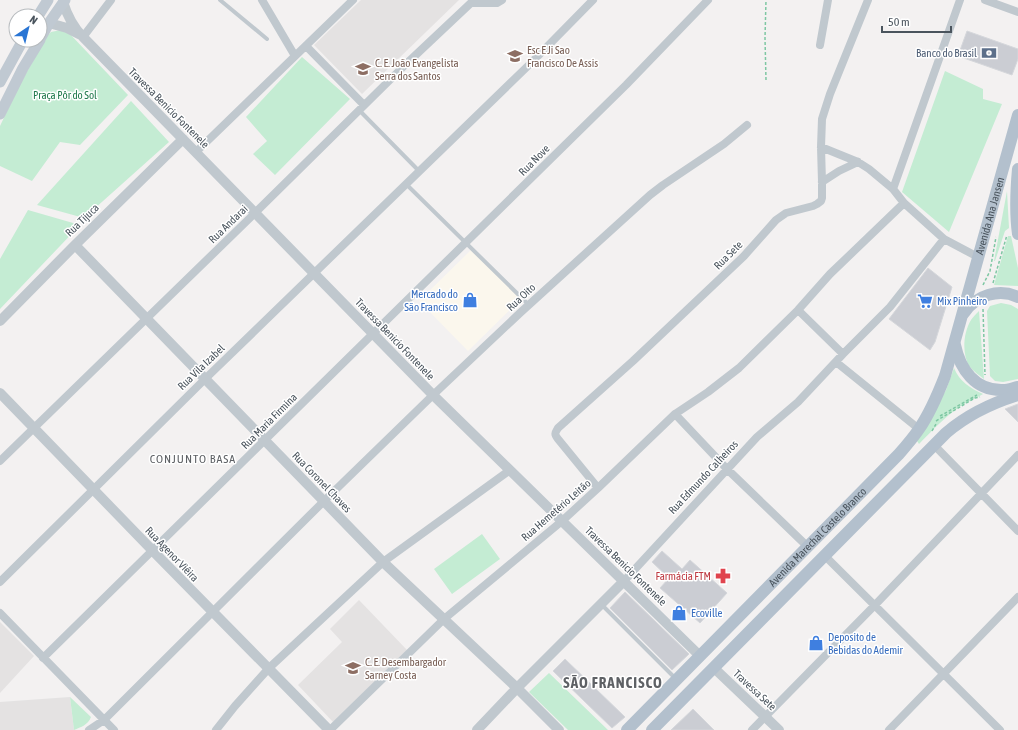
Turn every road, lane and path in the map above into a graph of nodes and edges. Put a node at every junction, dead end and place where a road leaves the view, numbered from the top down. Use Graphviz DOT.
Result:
graph roads {
  1 [pos="111,0"];
  2 [pos="220,0"];
  3 [pos="262,0"];
  4 [pos="353,0"];
  5 [pos="502,0"];
  6 [pos="593,0"];
  7 [pos="708,0"];
  8 [pos="766,0"];
  9 [pos="828,0"];
  10 [pos="868,0"];
  11 [pos="960,0"];
  12 [pos="985,0"];
  13 [pos="64,1"];
  14 [pos="472,1"];
  15 [pos="1018,12"];
  16 [pos="49,24"];
  17 [pos="81,35"];
  18 [pos="267,39"];
  19 [pos="820,45"];
  20 [pos="306,46"];
  21 [pos="19,48"];
  22 [pos="35,48"];
  23 [pos="295,56"];
  24 [pos="766,80"];
  25 [pos="0,82"];
  26 [pos="362,108"];
  27 [pos="0,114"];
  28 [pos="1018,115"];
  29 [pos="747,125"];
  30 [pos="183,139"];
  31 [pos="821,147"];
  32 [pos="196,152"];
  33 [pos="858,162"];
  34 [pos="1018,169"];
  35 [pos="419,171"];
  36 [pos="822,182"];
  37 [pos="406,184"];
  38 [pos="893,189"];
  39 [pos="904,203"];
  40 [pos="255,213"];
  41 [pos="1018,230"];
  42 [pos="1018,234"];
  43 [pos="944,239"];
  44 [pos="466,243"];
  45 [pos="74,244"];
  46 [pos="978,257"];
  47 [pos="314,274"];
  48 [pos="993,285"];
  49 [pos="1018,297"];
  50 [pos="529,305"];
  51 [pos="798,310"];
  52 [pos="963,316"];
  53 [pos="147,319"];
  54 [pos="0,320"];
  55 [pos="374,334"];
  56 [pos="955,344"];
  57 [pos="843,354"];
  58 [pos="836,362"];
  59 [pos="205,379"];
  60 [pos="1018,387"];
  61 [pos="0,393"];
  62 [pos="1018,395"];
  63 [pos="433,396"];
  64 [pos="981,397"];
  65 [pos="675,414"];
  66 [pos="926,418"];
  67 [pos="34,428"];
  68 [pos="919,429"];
  69 [pos="265,440"];
  70 [pos="934,445"];
  71 [pos="1018,455"];
  72 [pos="0,462"];
  73 [pos="727,469"];
  74 [pos="510,470"];
  75 [pos="598,488"];
  76 [pos="93,489"];
  77 [pos="981,493"];
  78 [pos="324,502"];
  79 [pos="562,521"];
  80 [pos="1018,531"];
  81 [pos="808,547"];
  82 [pos="153,551"];
  83 [pos="825,556"];
  84 [pos="383,562"];
  85 [pos="624,581"];
  86 [pos="0,582"];
  87 [pos="1018,597"];
  88 [pos="601,604"];
  89 [pos="875,605"];
  90 [pos="213,612"];
  91 [pos="0,613"];
  92 [pos="444,619"];
  93 [pos="700,656"];
  94 [pos="44,658"];
  95 [pos="269,668"];
  96 [pos="714,668"];
  97 [pos="944,674"];
  98 [pos="676,680"];
  99 [pos="517,688"];
  100 [pos="765,717"];
  101 [pos="104,720"];
  102 [pos="89,730"];
  103 [pos="114,730"];
  104 [pos="216,730"];
  105 [pos="329,730"];
  106 [pos="477,730"];
  107 [pos="559,730"];
  108 [pos="627,730"];
  109 [pos="652,730"];
  110 [pos="752,730"];
  111 [pos="779,730"];
  112 [pos="889,730"];
  113 [pos="1000,730"];
  1 -- 17 [label="street"];
  2 -- 18 [label="lane"];
  3 -- 23 [label="street"];
  4 -- 20 [label="street"];
  5 -- 14 [label="street"];
  6 -- 35 [label="street, Rua Vila Izabel"];
  7 -- 44 [label="street, Rua Nove"];
  8 -- 24 [label="path"];
  9 -- 19 [label="street"];
  10 -- 31 [label="street, Rua Sete"];
  11 -- 38 [label="street"];
  12 -- 15 [label="street"];
  13 -- 16 [label="main road"];
  13 -- 17 [label="street, Travessa Benicio Fontenele"];
  14 -- 26 [label="street, Rua Andarai"];
  16 -- 17 [label="street, Travessa Benicio Fontenele"];
  17 -- 30 [label="street, Travessa Benicio Fontenele"];
  20 -- 23 [label="street"];
  20 -- 26 [label="street"];
  21 -- 25 [label="main road"];
  22 -- 27 [label="main road"];
  23 -- 32 [label="street"];
  26 -- 35 [label="lane"];
  26 -- 40 [label="street, Rua Andarai"];
  28 -- 46 [label="main road, Avenida Ana Jansen"];
  29 -- 50 [label="street, Rua Oito"];
  30 -- 32 [label="street, Travessa Benicio Fontenele"];
  30 -- 45 [label="street, Rua Tijuca"];
  31 -- 33 [label="street"];
  31 -- 36 [label="street, Rua Sete"];
  32 -- 40 [label="street, Travessa Benicio Fontenele"];
  33 -- 36 [label="street"];
  33 -- 38 [label="street"];
  34 -- 41 [label="main road, Avenida Ana Jansen"];
  35 -- 37 [label="street, Rua Vila Izabel"];
  36 -- 75 [label="street, Rua Sete"];
  37 -- 44 [label="lane"];
  37 -- 47 [label="street, Rua Vila Izabel"];
  38 -- 39 [label="street"];
  39 -- 43 [label="street"];
  39 -- 51 [label="street, Rua Hemetério Leitão"];
  40 -- 47 [label="street, Travessa Benicio Fontenele"];
  40 -- 53 [label="street, Rua Andarai"];
  41 -- 42 [label="main road, Avenida Ana Jansen"];
  41 -- 48 [label="path"];
  43 -- 46 [label="street"];
  43 -- 57 [label="street, Rua Edmundo Calheiros"];
  44 -- 50 [label="lane"];
  44 -- 55 [label="street, Rua Nove"];
  45 -- 53 [label="street, Rua Coronel Chaves"];
  45 -- 54 [label="street, Rua Tijuca"];
  46 -- 52 [label="main road, Avenida Ana Jansen"];
  47 -- 55 [label="street, Travessa Benicio Fontenele"];
  47 -- 59 [label="street, Rua Vila Izabel"];
  49 -- 52 [label="main road"];
  50 -- 63 [label="street, Rua Oito"];
  51 -- 57 [label="street"];
  51 -- 65 [label="street, Rua Hemetério Leitão"];
  52 -- 56 [label="main road, Avenida Marechal Castelo Branco"];
  53 -- 59 [label="street, Rua Coronel Chaves"];
  53 -- 67 [label="street, Rua Andarai"];
  55 -- 63 [label="street, Travessa Benicio Fontenele"];
  55 -- 69 [label="street, Rua Maria Firmina"];
  56 -- 60 [label="main road"];
  56 -- 66 [label="main road, Avenida Marechal Castelo Branco"];
  57 -- 58 [label="street, Rua Edmundo Calheiros"];
  58 -- 68 [label="street"];
  58 -- 73 [label="street, Rua Edmundo Calheiros"];
  59 -- 69 [label="street, Rua Coronel Chaves"];
  59 -- 76 [label="street, Rua Vila Izabel"];
  61 -- 67 [label="street, Rua Agenor Viêira"];
  62 -- 70 [label="main road, Avenida Marechal Castelo Branco"];
  63 -- 74 [label="street, Travessa Benicio Fontenele"];
  63 -- 78 [label="street, Rua Oito"];
  64 -- 66 [label="path"];
  65 -- 73 [label="street"];
  65 -- 75 [label="street, Rua Hemetério Leitão"];
  66 -- 68 [label="main road, Avenida Marechal Castelo Branco"];
  67 -- 72 [label="street, Rua Andarai"];
  67 -- 76 [label="street, Rua Agenor Viêira"];
  68 -- 81 [label="main road, Avenida Marechal Castelo Branco"];
  69 -- 78 [label="street, Rua Coronel Chaves"];
  69 -- 82 [label="street, Rua Maria Firmina"];
  70 -- 77 [label="street"];
  70 -- 83 [label="main road, Avenida Marechal Castelo Branco"];
  71 -- 77 [label="street"];
  73 -- 81 [label="street"];
  73 -- 85 [label="street, Rua Edmundo Calheiros"];
  74 -- 79 [label="street, Travessa Benicio Fontenele"];
  74 -- 84 [label="street"];
  75 -- 79 [label="street, Rua Hemetério Leitão"];
  76 -- 82 [label="street, Rua Agenor Viêira"];
  76 -- 86 [label="street, Rua Vila Izabel"];
  77 -- 80 [label="street"];
  77 -- 89 [label="street"];
  78 -- 84 [label="street, Rua Coronel Chaves"];
  78 -- 90 [label="street, Rua Oito"];
  79 -- 85 [label="street, Travessa Benicio Fontenele"];
  79 -- 92 [label="street, Rua Hemetério Leitão"];
  81 -- 93 [label="main road, Avenida Marechal Castelo Branco"];
  82 -- 90 [label="street, Rua Agenor Viêira"];
  82 -- 94 [label="street, Rua Maria Firmina"];
  83 -- 89 [label="street"];
  83 -- 96 [label="main road, Avenida Marechal Castelo Branco"];
  84 -- 92 [label="street, Rua Coronel Chaves"];
  84 -- 95 [label="street"];
  85 -- 88 [label="street, Rua Edmundo Calheiros"];
  85 -- 93 [label="street, Travessa Benicio Fontenele"];
  87 -- 97 [label="street"];
  88 -- 98 [label="lane"];
  88 -- 99 [label="street, Rua Edmundo Calheiros"];
  89 -- 97 [label="street"];
  89 -- 100 [label="street"];
  90 -- 95 [label="street, Rua Agenor Viêira"];
  90 -- 101 [label="street, Rua Oito"];
  91 -- 94 [label="street"];
  92 -- 99 [label="street, Rua Coronel Chaves"];
  92 -- 105 [label="street, Rua Hemetério Leitão"];
  93 -- 98 [label="main road, Avenida Marechal Castelo Branco"];
  94 -- 101 [label="street"];
  95 -- 104 [label="street"];
  95 -- 105 [label="street, Rua Agenor Viêira"];
  96 -- 100 [label="street, Travessa Sete"];
  96 -- 109 [label="main road, Avenida Marechal Castelo Branco"];
  97 -- 112 [label="street"];
  97 -- 113 [label="street"];
  98 -- 108 [label="main road, Avenida Marechal Castelo Branco"];
  99 -- 106 [label="street, Rua Edmundo Calheiros"];
  99 -- 107 [label="street, Rua Coronel Chaves"];
  100 -- 110 [label="street"];
  100 -- 111 [label="street, Travessa Sete"];
  101 -- 102 [label="street, Rua Oito"];
  101 -- 103 [label="street"];
}
